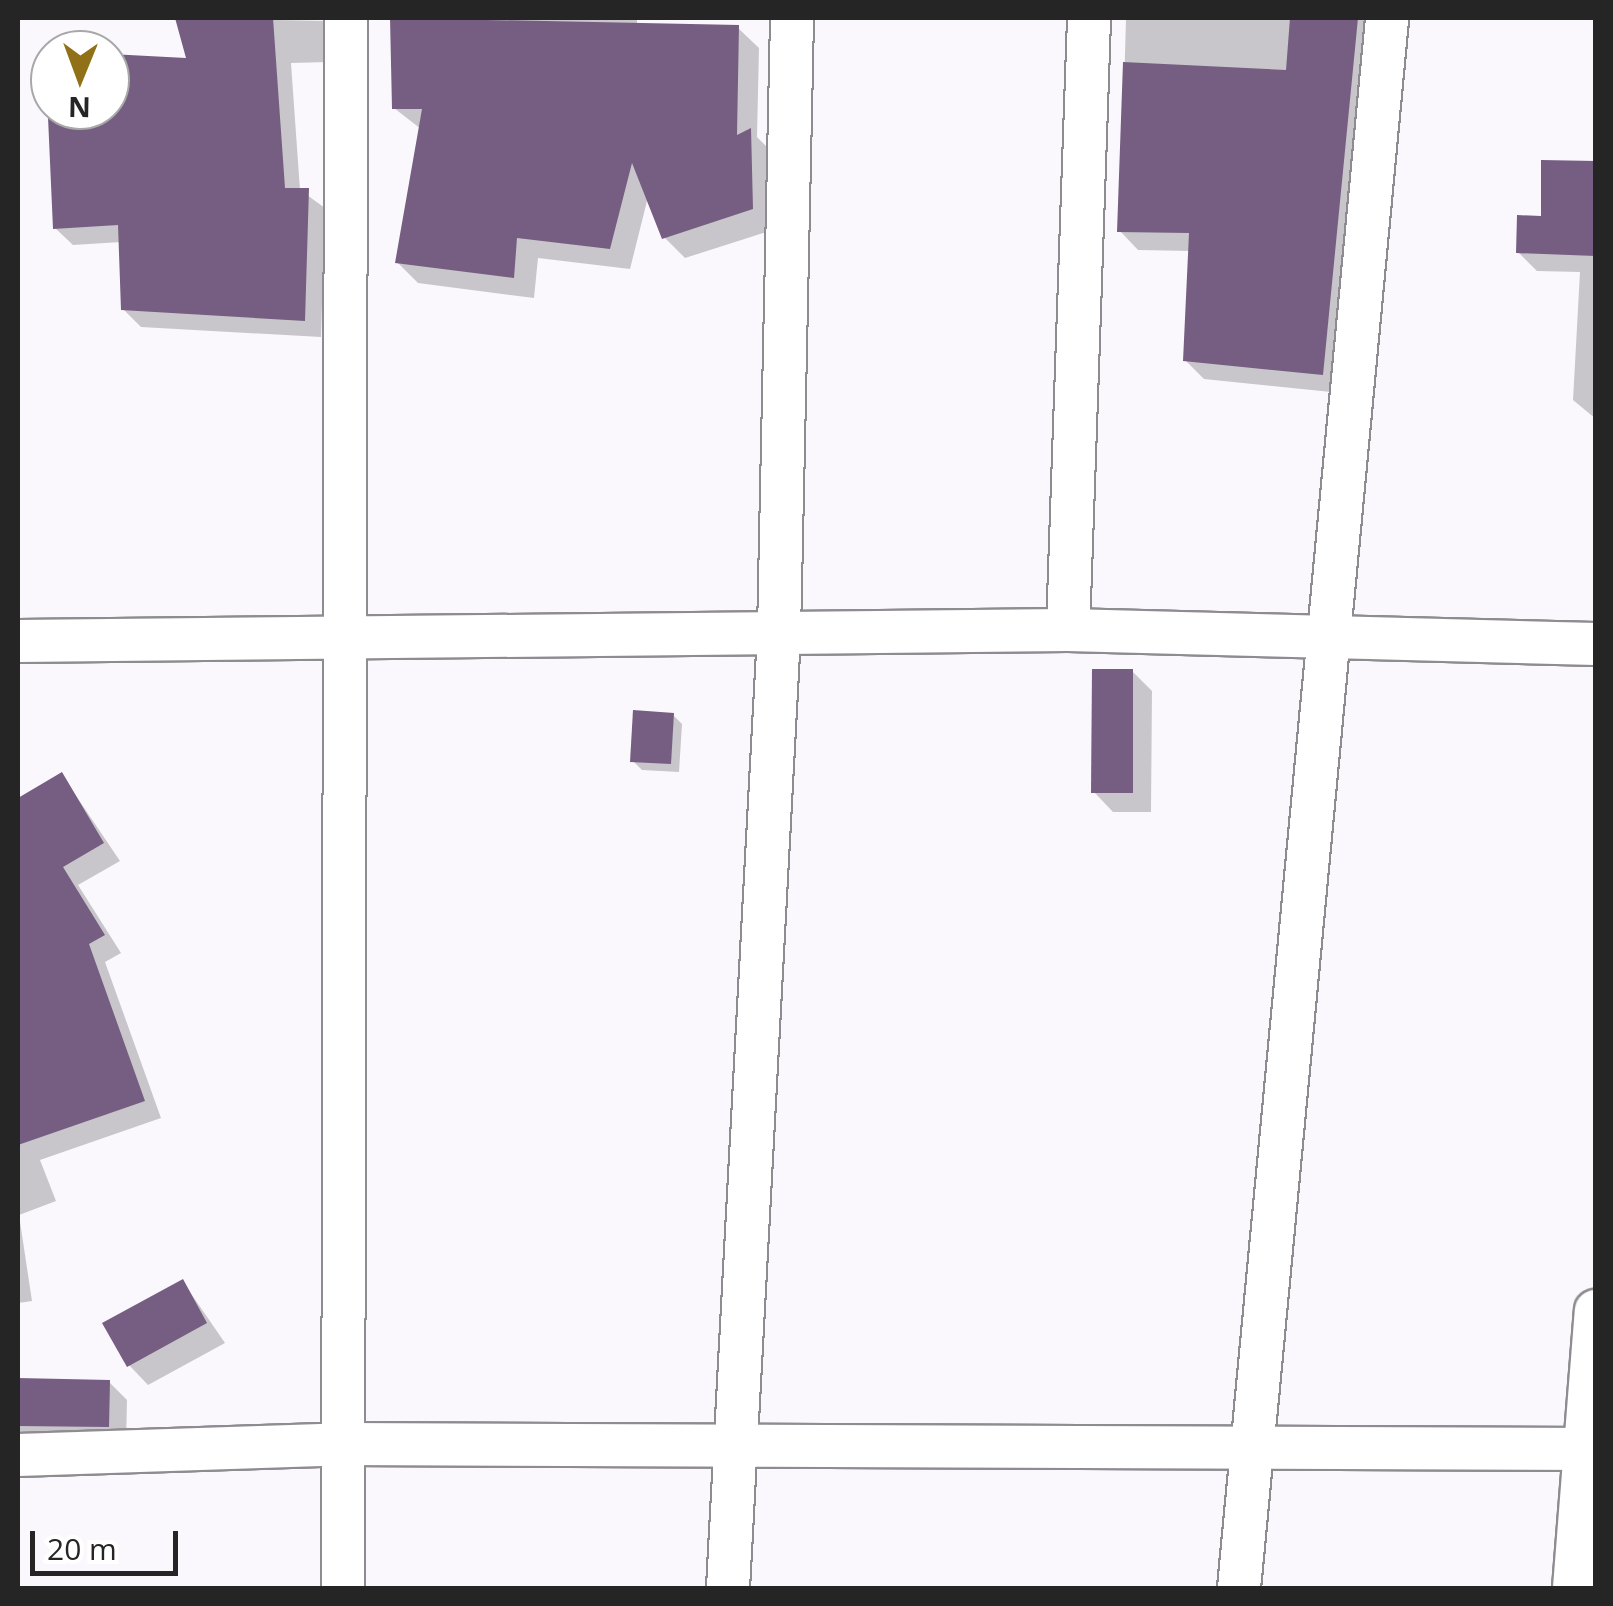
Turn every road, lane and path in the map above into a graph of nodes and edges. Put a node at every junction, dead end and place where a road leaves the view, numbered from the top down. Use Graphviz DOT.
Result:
graph roads {
  1 [pos="346,18"];
  2 [pos="792,18"];
  3 [pos="1089,18"];
  4 [pos="1387,18"];
  5 [pos="1068,630"];
  6 [pos="1335,632"];
  7 [pos="346,633"];
  8 [pos="779,633"];
  9 [pos="18,641"];
  10 [pos="1596,644"];
  11 [pos="1596,1311"];
  12 [pos="344,1444"];
  13 [pos="731,1445"];
  14 [pos="1252,1445"];
  15 [pos="1592,1449"];
  16 [pos="18,1454"];
  17 [pos="342,1588"];
  18 [pos="728,1588"];
  19 [pos="1239,1588"];
  20 [pos="1574,1588"];
  1 -- 7 [label="street"];
  2 -- 8 [label="street"];
  3 -- 5 [label="street"];
  4 -- 6 [label="street"];
  5 -- 6 [label="street"];
  5 -- 8 [label="street"];
  6 -- 10 [label="street"];
  6 -- 14 [label="street"];
  7 -- 8 [label="street"];
  7 -- 9 [label="street"];
  7 -- 12 [label="street"];
  8 -- 13 [label="street"];
  11 -- 15 [label="street"];
  12 -- 13 [label="street"];
  12 -- 16 [label="street"];
  12 -- 17 [label="street"];
  13 -- 14 [label="street"];
  13 -- 18 [label="street"];
  14 -- 15 [label="street"];
  14 -- 19 [label="street"];
  15 -- 20 [label="street"];
}
